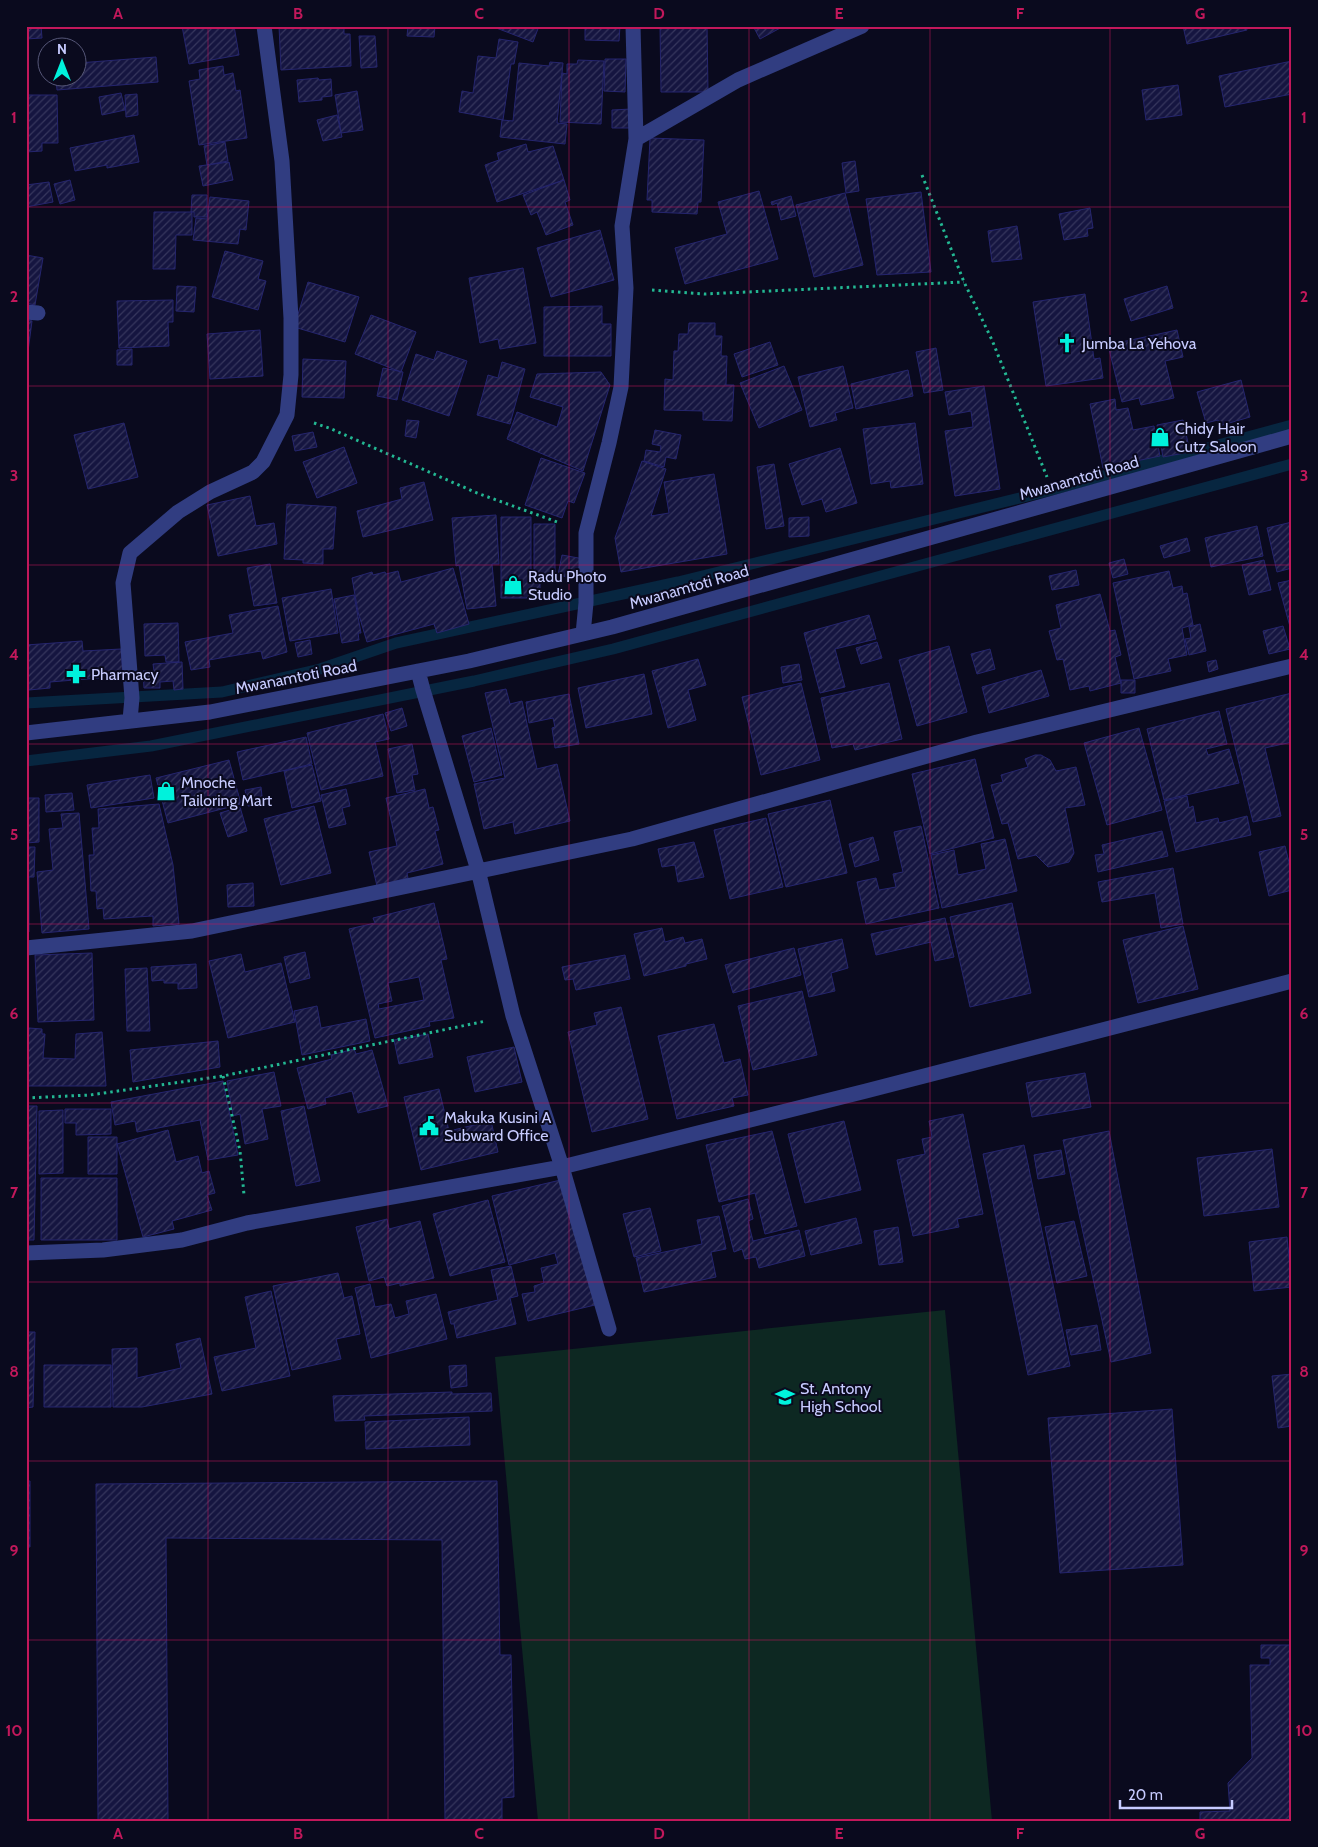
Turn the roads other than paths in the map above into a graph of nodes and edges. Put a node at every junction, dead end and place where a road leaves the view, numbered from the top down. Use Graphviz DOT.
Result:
graph roads {
  1 [pos="264,26"];
  2 [pos="633,26"];
  3 [pos="862,26"];
  4 [pos="636,139"];
  5 [pos="1292,436"];
  6 [pos="583,634"];
  7 [pos="1292,666"];
  8 [pos="418,671"];
  9 [pos="130,720"];
  10 [pos="26,733"];
  11 [pos="478,870"];
  12 [pos="26,948"];
  13 [pos="1292,981"];
  14 [pos="562,1166"];
  15 [pos="26,1253"];
  16 [pos="609,1329"];
  1 -- 9 [label="street"];
  2 -- 4 [label="street"];
  3 -- 4 [label="street"];
  4 -- 6 [label="street"];
  5 -- 6 [label="street, Mwanamtoti Road"];
  6 -- 8 [label="street, Mwanamtoti Road"];
  7 -- 11 [label="street"];
  8 -- 9 [label="street, Mwanamtoti Road"];
  8 -- 11 [label="street"];
  9 -- 10 [label="street, Mwanamtoti Road"];
  11 -- 12 [label="street"];
  11 -- 14 [label="street"];
  13 -- 14 [label="street"];
  14 -- 15 [label="street"];
  14 -- 16 [label="street"];
}
